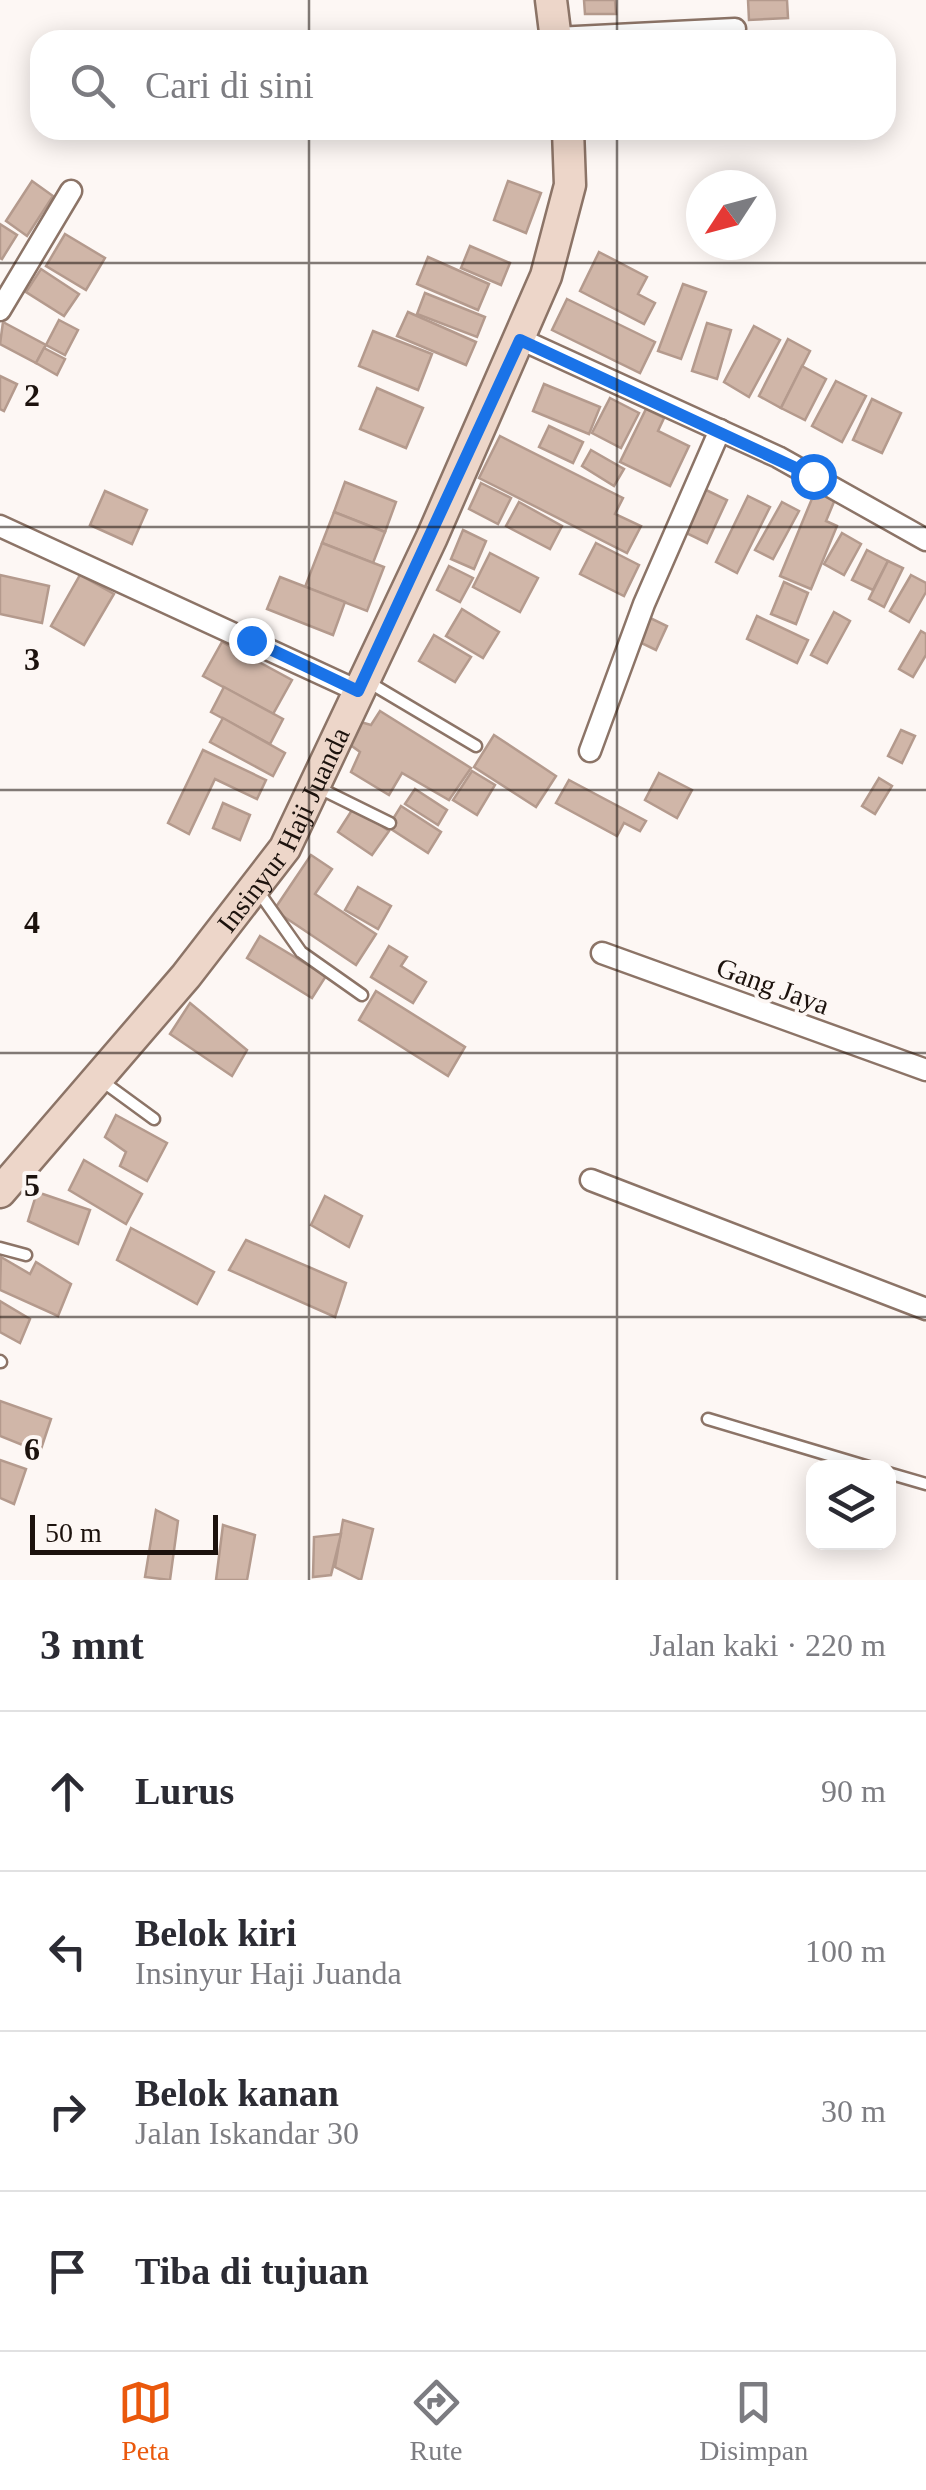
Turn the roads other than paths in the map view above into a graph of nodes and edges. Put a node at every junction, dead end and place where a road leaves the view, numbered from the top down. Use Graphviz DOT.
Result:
graph roads {
  1 [pos="551,0"];
  2 [pos="735,28"];
  3 [pos="555,30"];
  4 [pos="702,30"];
  5 [pos="568,140"];
  6 [pos="72,191"];
  7 [pos="0,310"];
  8 [pos="520,340"];
  9 [pos="720,430"];
  10 [pos="0,526"];
  11 [pos="926,540"];
  12 [pos="361,685"];
  13 [pos="476,746"];
  14 [pos="590,752"];
  15 [pos="316,786"];
  16 [pos="390,823"];
  17 [pos="256,887"];
  18 [pos="602,954"];
  19 [pos="362,996"];
  20 [pos="926,1070"];
  21 [pos="98,1078"];
  22 [pos="154,1119"];
  23 [pos="591,1180"];
  24 [pos="0,1192"];
  25 [pos="0,1248"];
  26 [pos="26,1255"];
  27 [pos="926,1308"];
  28 [pos="708,1419"];
  29 [pos="845,1460"];
  30 [pos="896,1475"];
  31 [pos="926,1484"];
  1 -- 3 [label="street"];
  2 -- 4 [label="street"];
  5 -- 8 [label="street, Insinyur Haji Juanda"];
  6 -- 7 [label="street"];
  8 -- 9 [label="street"];
  8 -- 12 [label="street, Insinyur Haji Juanda"];
  9 -- 11 [label="street"];
  9 -- 14 [label="street"];
  10 -- 12 [label="street"];
  12 -- 13 [label="lane"];
  12 -- 15 [label="street, Insinyur Haji Juanda"];
  15 -- 16 [label="lane"];
  15 -- 17 [label="street, Insinyur Haji Juanda"];
  17 -- 19 [label="lane"];
  17 -- 21 [label="street, Insinyur Haji Juanda"];
  18 -- 20 [label="street, Gang Jaya"];
  21 -- 22 [label="lane"];
  21 -- 24 [label="street, Insinyur Haji Juanda"];
  23 -- 27 [label="street"];
  25 -- 26 [label="lane"];
  28 -- 29 [label="lane"];
  30 -- 31 [label="lane"];
}
